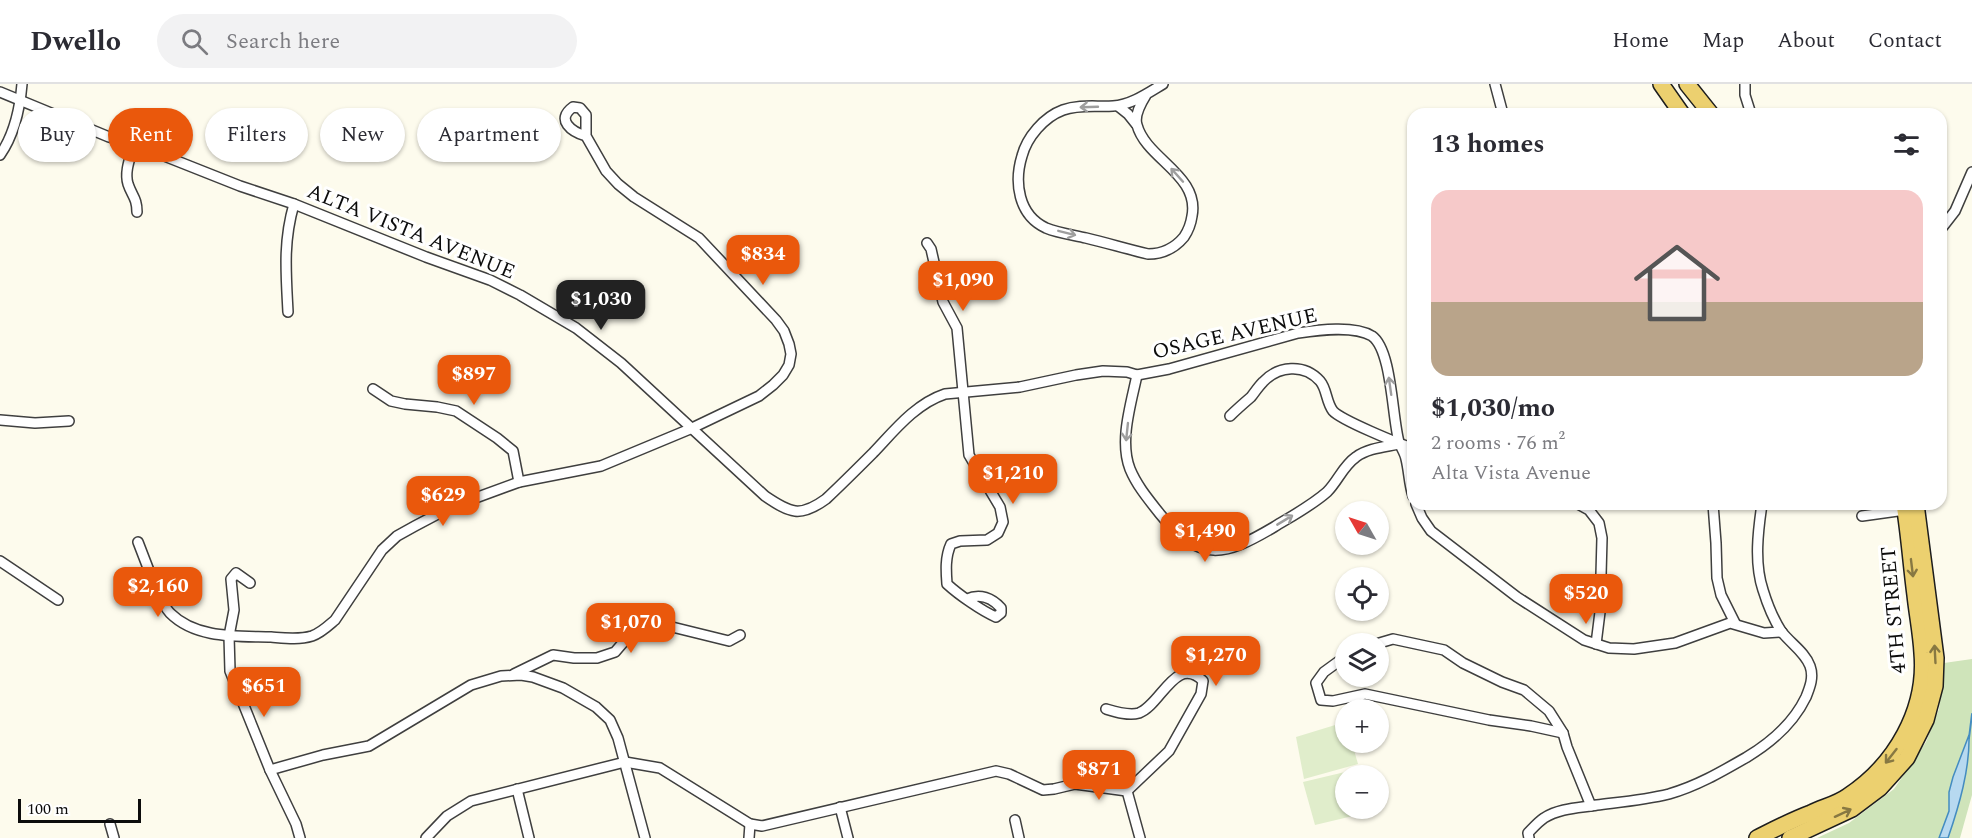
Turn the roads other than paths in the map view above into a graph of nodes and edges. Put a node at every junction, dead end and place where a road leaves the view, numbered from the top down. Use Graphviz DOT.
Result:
graph roads {
  1 [pos="22,84"];
  2 [pos="1163,84"];
  3 [pos="1495,84"];
  4 [pos="1661,84"];
  5 [pos="1687,84"];
  6 [pos="1744,84"];
  7 [pos="0,92"];
  8 [pos="1146,95"];
  9 [pos="21,101"];
  10 [pos="1118,106"];
  11 [pos="1501,108"];
  12 [pos="1678,108"];
  13 [pos="1706,108"];
  14 [pos="1749,108"];
  15 [pos="1136,124"];
  16 [pos="586,136"];
  17 [pos="108,137"];
  18 [pos="0,155"];
  19 [pos="129,162"];
  20 [pos="179,162"];
  21 [pos="1972,172"];
  22 [pos="294,204"];
  23 [pos="137,212"];
  24 [pos="1947,221"];
  25 [pos="927,243"];
  26 [pos="288,312"];
  27 [pos="1137,375"];
  28 [pos="373,389"];
  29 [pos="963,391"];
  30 [pos="1230,416"];
  31 [pos="0,420"];
  32 [pos="69,421"];
  33 [pos="690,429"];
  34 [pos="1399,444"];
  35 [pos="1407,446"];
  36 [pos="1407,462"];
  37 [pos="519,482"];
  38 [pos="1419,510"];
  39 [pos="1589,510"];
  40 [pos="1713,510"];
  41 [pos="1761,510"];
  42 [pos="1898,510"];
  43 [pos="1910,510"];
  44 [pos="1910,510"];
  45 [pos="1862,516"];
  46 [pos="138,542"];
  47 [pos="0,561"];
  48 [pos="250,583"];
  49 [pos="967,599"];
  50 [pos="58,600"];
  51 [pos="1735,623"];
  52 [pos="1782,633"];
  53 [pos="740,635"];
  54 [pos="229,636"];
  55 [pos="1389,640"];
  56 [pos="1596,644"];
  57 [pos="1335,664"];
  58 [pos="509,676"];
  59 [pos="1106,709"];
  60 [pos="1563,733"];
  61 [pos="625,762"];
  62 [pos="270,770"];
  63 [pos="517,789"];
  64 [pos="1127,791"];
  65 [pos="1591,806"];
  66 [pos="840,807"];
  67 [pos="1015,820"];
  68 [pos="110,824"];
  69 [pos="750,824"];
  70 [pos="1528,836"];
  71 [pos="114,838"];
  72 [pos="300,838"];
  73 [pos="426,838"];
  74 [pos="529,838"];
  75 [pos="645,838"];
  76 [pos="749,838"];
  77 [pos="848,838"];
  78 [pos="1019,838"];
  79 [pos="1140,838"];
  80 [pos="1757,838"];
  81 [pos="1790,838"];
  1 -- 9 [label="street"];
  2 -- 8 [label="street"];
  3 -- 11 [label="street"];
  4 -- 12 [label="main road"];
  5 -- 13 [label="main road"];
  6 -- 14 [label="street"];
  7 -- 9 [label="street, ALTA VISTA AVENUE"];
  8 -- 10 [label="street"];
  8 -- 15 [label="street"];
  9 -- 17 [label="street, ALTA VISTA AVENUE"];
  9 -- 18 [label="street"];
  10 -- 15 [label="street"];
  10 -- 15 [label="street, one-way"];
  16 -- 33 [label="street"];
  19 -- 23 [label="street"];
  20 -- 22 [label="street, ALTA VISTA AVENUE"];
  21 -- 24 [label="street"];
  22 -- 26 [label="street"];
  22 -- 33 [label="street, ALTA VISTA AVENUE"];
  25 -- 29 [label="street"];
  27 -- 29 [label="street, ALTA VISTA AVENUE"];
  34 -- 27 [label="street, OSAGE AVENUE, one-way"];
  27 -- 34 [label="street, one-way"];
  28 -- 37 [label="street"];
  29 -- 33 [label="street, ALTA VISTA AVENUE"];
  29 -- 49 [label="street"];
  30 -- 34 [label="street"];
  31 -- 32 [label="street"];
  33 -- 37 [label="street"];
  34 -- 35 [label="street"];
  34 -- 36 [label="street, OSAGE AVENUE"];
  37 -- 54 [label="street"];
  38 -- 56 [label="street"];
  39 -- 56 [label="street"];
  40 -- 51 [label="street"];
  41 -- 52 [label="street"];
  42 -- 45 [label="street"];
  43 -- 80 [label="main road, 4TH STREET, one-way"];
  81 -- 44 [label="main road, 4TH STREET, one-way"];
  46 -- 54 [label="street"];
  47 -- 50 [label="street"];
  48 -- 54 [label="street"];
  51 -- 52 [label="street"];
  51 -- 56 [label="street"];
  52 -- 65 [label="street"];
  53 -- 58 [label="street"];
  54 -- 62 [label="street"];
  55 -- 60 [label="street"];
  57 -- 60 [label="street"];
  58 -- 61 [label="street"];
  58 -- 62 [label="street"];
  59 -- 64 [label="street"];
  60 -- 65 [label="street"];
  61 -- 63 [label="street"];
  61 -- 69 [label="street"];
  61 -- 75 [label="street"];
  62 -- 72 [label="street"];
  63 -- 73 [label="street"];
  63 -- 74 [label="street"];
  64 -- 66 [label="street"];
  64 -- 79 [label="street"];
  65 -- 70 [label="street"];
  66 -- 69 [label="street"];
  66 -- 77 [label="street"];
  67 -- 78 [label="street"];
  68 -- 71 [label="street"];
  69 -- 76 [label="street"];
}
